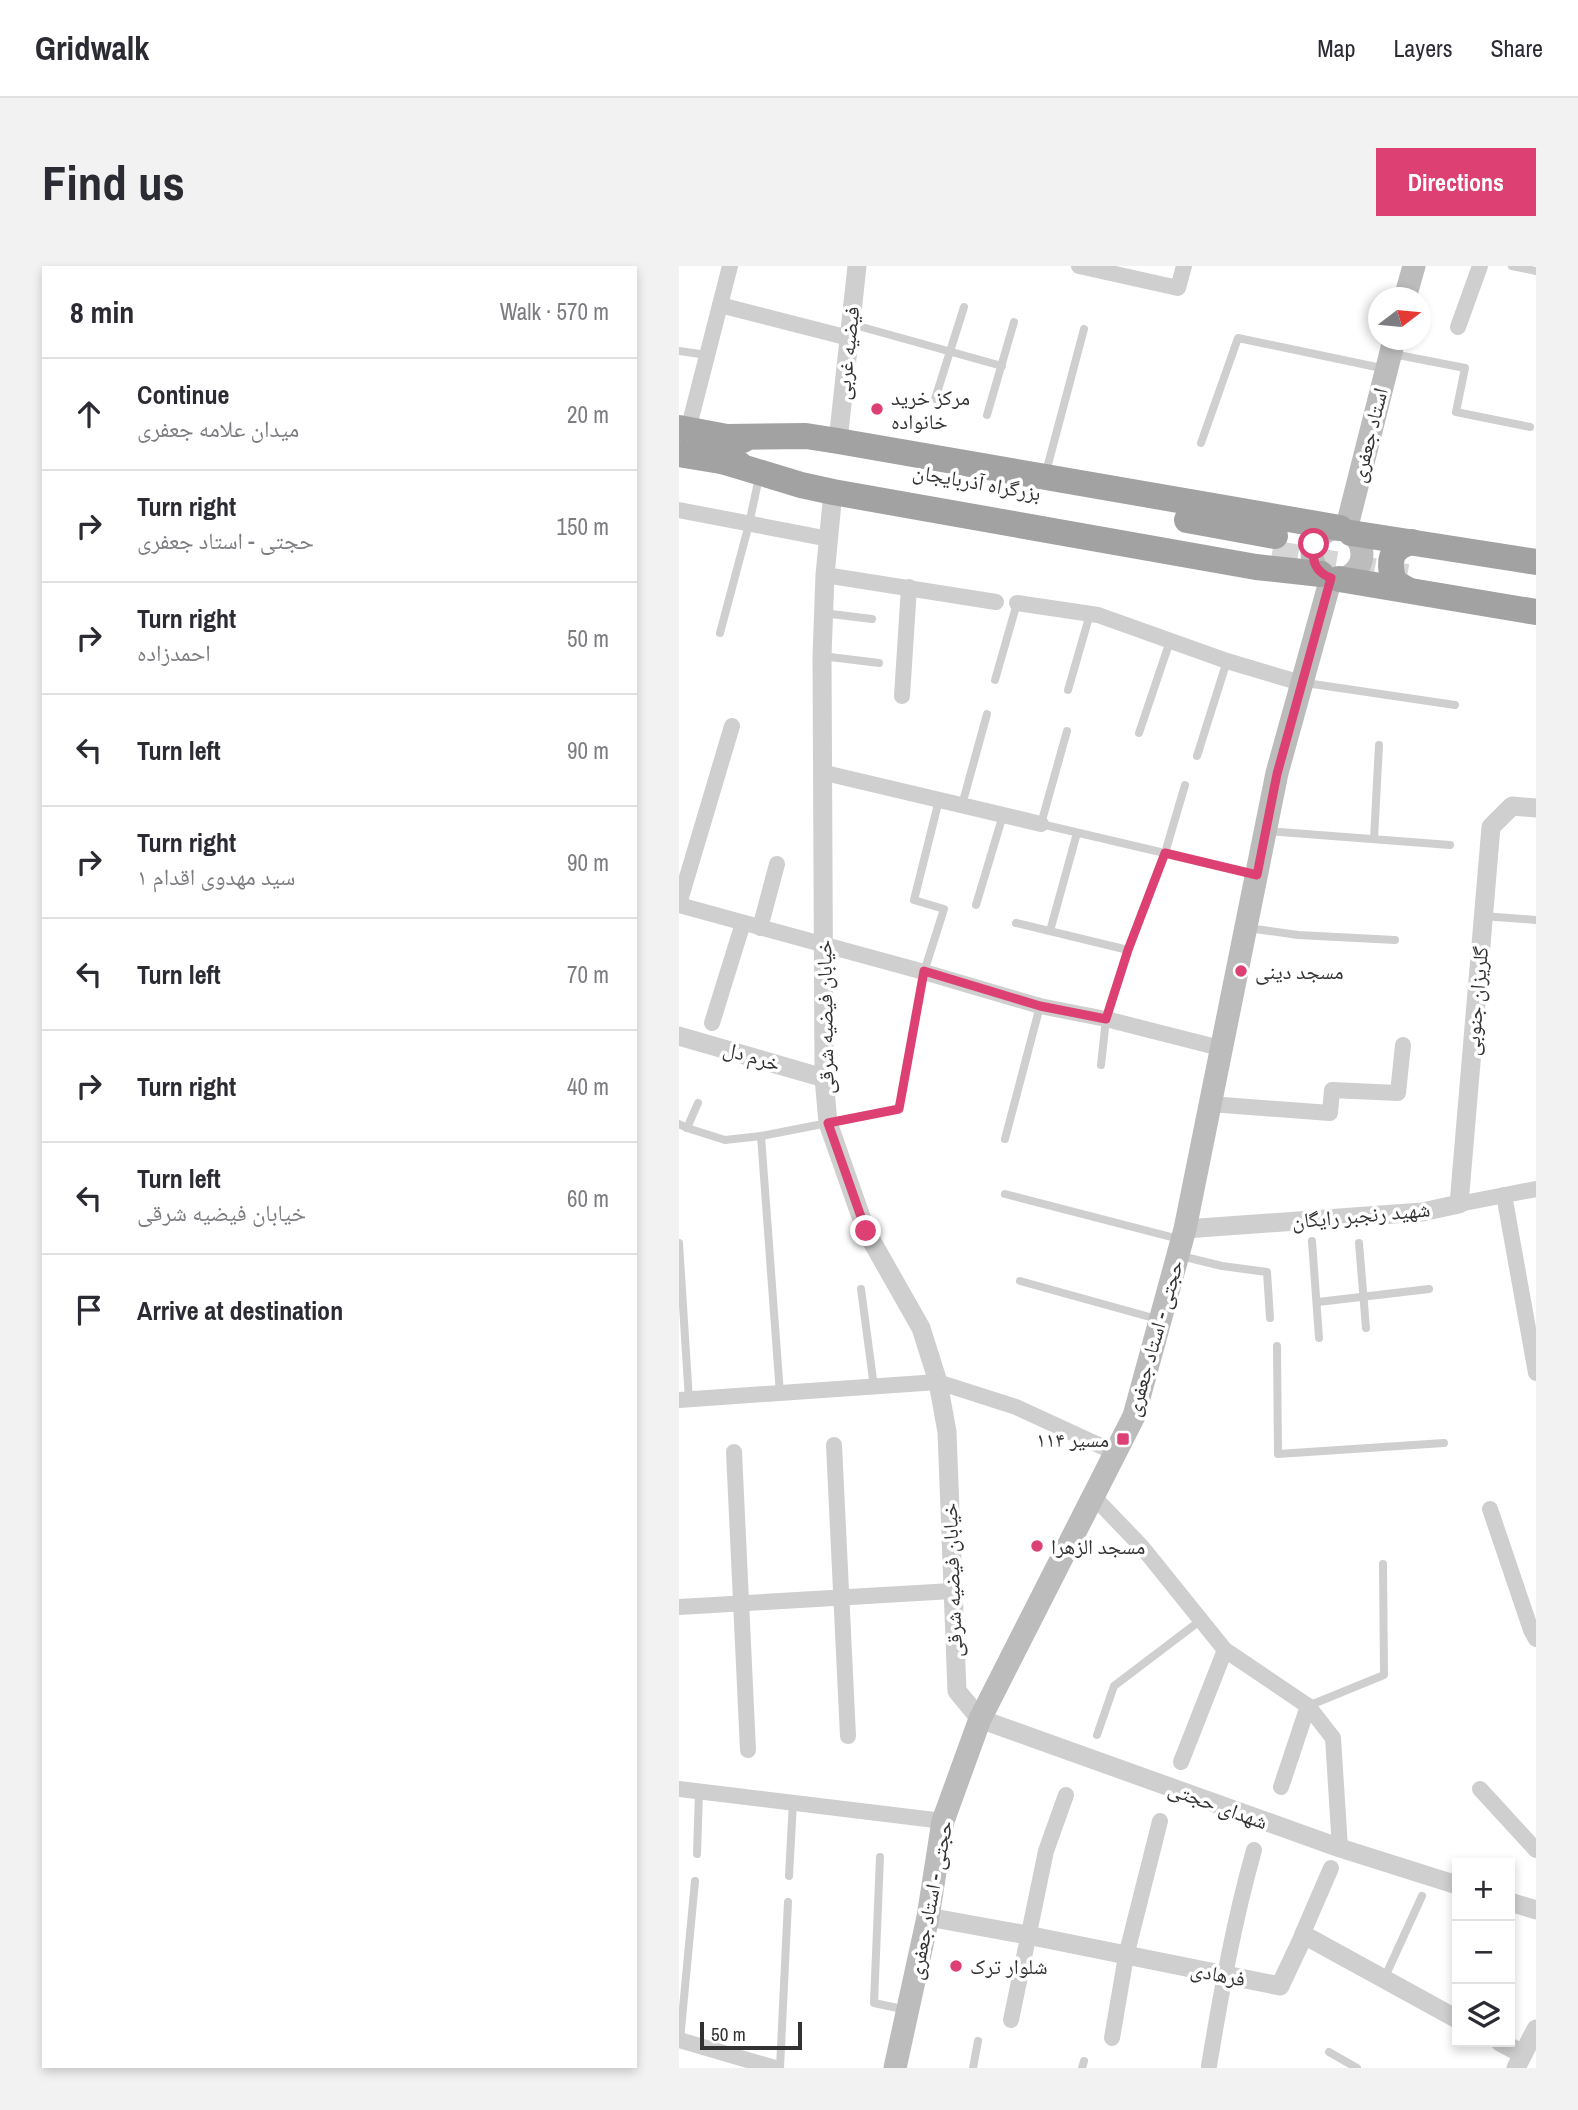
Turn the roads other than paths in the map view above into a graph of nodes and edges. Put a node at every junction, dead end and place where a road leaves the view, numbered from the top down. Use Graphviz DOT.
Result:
graph roads {
  1 [pos="730,266"];
  2 [pos="857,266"];
  3 [pos="1080,266"];
  4 [pos="1184,266"];
  5 [pos="1414,266"];
  6 [pos="1480,266"];
  7 [pos="1512,266"];
  8 [pos="1101,268"];
  9 [pos="1536,271"];
  10 [pos="1408,287"];
  11 [pos="720,305"];
  12 [pos="964,307"];
  13 [pos="1014,322"];
  14 [pos="1458,327"];
  15 [pos="1084,329"];
  16 [pos="850,331"];
  17 [pos="679,351"];
  18 [pos="951,352"];
  19 [pos="1390,354"];
  20 [pos="707,355"];
  21 [pos="1002,366"];
  22 [pos="935,399"];
  23 [pos="987,415"];
  24 [pos="1530,427"];
  25 [pos="838,441"];
  26 [pos="1201,443"];
  27 [pos="682,448"];
  28 [pos="725,449"];
  29 [pos="1044,477"];
  30 [pos="758,482"];
  31 [pos="833,492"];
  32 [pos="679,510"];
  33 [pos="749,524"];
  34 [pos="1346,530"];
  35 [pos="829,539"];
  36 [pos="1267,543"];
  37 [pos="1536,562"];
  38 [pos="1408,567"];
  39 [pos="825,575"];
  40 [pos="1536,576"];
  41 [pos="1330,577"];
  42 [pos="909,587"];
  43 [pos="1536,596"];
  44 [pos="996,602"];
  45 [pos="1017,603"];
  46 [pos="1536,612"];
  47 [pos="823,613"];
  48 [pos="1090,614"];
  49 [pos="872,619"];
  50 [pos="720,633"];
  51 [pos="1170,641"];
  52 [pos="821,656"];
  53 [pos="1227,661"];
  54 [pos="879,663"];
  55 [pos="995,680"];
  56 [pos="1301,683"];
  57 [pos="1068,690"];
  58 [pos="902,696"];
  59 [pos="1455,705"];
  60 [pos="987,714"];
  61 [pos="732,726"];
  62 [pos="1067,731"];
  63 [pos="1139,733"];
  64 [pos="1379,745"];
  65 [pos="1197,756"];
  66 [pos="821,772"];
  67 [pos="1185,785"];
  68 [pos="939,800"];
  69 [pos="962,805"];
  70 [pos="1536,808"];
  71 [pos="1003,815"];
  72 [pos="1041,824"];
  73 [pos="1266,831"];
  74 [pos="1077,833"];
  75 [pos="1374,839"];
  76 [pos="1450,845"];
  77 [pos="1165,853"];
  78 [pos="777,864"];
  79 [pos="1257,875"];
  80 [pos="679,904"];
  81 [pos="976,905"];
  82 [pos="1483,916"];
  83 [pos="1536,920"];
  84 [pos="743,923"];
  85 [pos="1016,923"];
  86 [pos="1246,927"];
  87 [pos="760,928"];
  88 [pos="1050,931"];
  89 [pos="1395,940"];
  90 [pos="824,946"];
  91 [pos="1128,950"];
  92 [pos="924,971"];
  93 [pos="1040,1006"];
  94 [pos="1106,1019"];
  95 [pos="712,1023"];
  96 [pos="679,1036"];
  97 [pos="1403,1045"];
  98 [pos="1220,1048"];
  99 [pos="1101,1065"];
  100 [pos="824,1077"];
  101 [pos="698,1103"];
  102 [pos="1210,1104"];
  103 [pos="828,1123"];
  104 [pos="683,1126"];
  105 [pos="761,1136"];
  106 [pos="1005,1139"];
  107 [pos="1536,1189"];
  108 [pos="1005,1194"];
  109 [pos="1504,1195"];
  110 [pos="1459,1204"];
  111 [pos="1181,1241"];
  112 [pos="1312,1241"];
  113 [pos="679,1243"];
  114 [pos="1359,1243"];
  115 [pos="1020,1280"];
  116 [pos="862,1289"];
  117 [pos="1429,1289"];
  118 [pos="1362,1297"];
  119 [pos="1318,1302"];
  120 [pos="1270,1318"];
  121 [pos="1160,1320"];
  122 [pos="1366,1328"];
  123 [pos="1319,1338"];
  124 [pos="1277,1346"];
  125 [pos="1536,1373"];
  126 [pos="938,1382"];
  127 [pos="874,1387"];
  128 [pos="780,1394"];
  129 [pos="684,1400"];
  130 [pos="1444,1443"];
  131 [pos="834,1446"];
  132 [pos="734,1452"];
  133 [pos="1116,1453"];
  134 [pos="1094,1497"];
  135 [pos="1490,1509"];
  136 [pos="1383,1564"];
  137 [pos="952,1591"];
  138 [pos="842,1596"];
  139 [pos="742,1602"];
  140 [pos="679,1607"];
  141 [pos="1201,1620"];
  142 [pos="1536,1640"];
  143 [pos="1225,1650"];
  144 [pos="1308,1706"];
  145 [pos="981,1719"];
  146 [pos="1097,1735"];
  147 [pos="848,1736"];
  148 [pos="748,1750"];
  149 [pos="1181,1762"];
  150 [pos="1281,1787"];
  151 [pos="679,1789"];
  152 [pos="1480,1789"];
  153 [pos="699,1791"];
  154 [pos="1066,1795"];
  155 [pos="793,1801"];
  156 [pos="943,1821"];
  157 [pos="1160,1821"];
  158 [pos="1341,1848"];
  159 [pos="1254,1850"];
  160 [pos="1536,1850"];
  161 [pos="697,1854"];
  162 [pos="880,1857"];
  163 [pos="1331,1868"];
  164 [pos="789,1876"];
  165 [pos="695,1881"];
  166 [pos="1452,1883"];
  167 [pos="1422,1896"];
  168 [pos="788,1902"];
  169 [pos="1515,1904"];
  170 [pos="1536,1910"];
  171 [pos="928,1917"];
  172 [pos="1027,1935"];
  173 [pos="1302,1935"];
  174 [pos="1126,1956"];
  175 [pos="1224,1975"];
  176 [pos="1384,1980"];
  177 [pos="908,2010"];
  178 [pos="1452,2015"];
  179 [pos="1011,2020"];
  180 [pos="1536,2029"];
  181 [pos="1112,2038"];
  182 [pos="680,2040"];
  183 [pos="978,2041"];
  184 [pos="1505,2047"];
  185 [pos="1329,2052"];
  186 [pos="1519,2061"];
  187 [pos="1209,2066"];
  188 [pos="777,2068"];
  189 [pos="895,2068"];
  190 [pos="973,2068"];
  191 [pos="1357,2068"];
  1 -- 11 [label="street"];
  2 -- 16 [label="street, فیضیه غربی"];
  3 -- 8 [label="street"];
  4 -- 8 [label="street"];
  5 -- 10 [label="main road"];
  6 -- 14 [label="street"];
  7 -- 9 [label="lane"];
  11 -- 16 [label="street"];
  11 -- 20 [label="street"];
  12 -- 18 [label="lane"];
  13 -- 21 [label="lane"];
  15 -- 29 [label="lane"];
  16 -- 18 [label="lane"];
  16 -- 25 [label="street, فیضیه غربی"];
  17 -- 20 [label="lane"];
  18 -- 21 [label="lane"];
  18 -- 22 [label="lane"];
  19 -- 24 [label="lane"];
  19 -- 26 [label="lane"];
  19 -- 34 [label="main road, استاد جعفری"];
  20 -- 27 [label="street"];
  21 -- 23 [label="lane"];
  25 -- 28 [label="highway"];
  25 -- 29 [label="highway"];
  27 -- 28 [label="highway, بزرگراه آذربایجان"];
  28 -- 31 [label="highway"];
  28 -- 36 [label="highway, بزرگراه آذربایجان"];
  29 -- 36 [label="highway"];
  30 -- 33 [label="lane"];
  31 -- 35 [label="street, خیابان فیضیه شرقی"];
  31 -- 36 [label="highway"];
  32 -- 33 [label="street"];
  33 -- 35 [label="street"];
  33 -- 50 [label="lane"];
  34 -- 36 [label="highway"];
  34 -- 38 [label="highway"];
  34 -- 41 [label="main road"];
  34 -- 41 [label="main road"];
  35 -- 39 [label="street, خیابان فیضیه شرقی"];
  36 -- 41 [label="highway"];
  37 -- 38 [label="highway"];
  38 -- 40 [label="highway"];
  38 -- 41 [label="highway"];
  38 -- 43 [label="highway"];
  38 -- 46 [label="highway"];
  39 -- 42 [label="street"];
  39 -- 47 [label="street, خیابان فیضیه شرقی"];
  41 -- 56 [label="main road, حجتی - استاد جعفری"];
  42 -- 44 [label="street"];
  42 -- 58 [label="street"];
  45 -- 48 [label="street"];
  45 -- 55 [label="lane"];
  47 -- 49 [label="lane"];
  47 -- 52 [label="street, خیابان فیضیه شرقی"];
  48 -- 51 [label="street"];
  48 -- 57 [label="lane"];
  51 -- 53 [label="street"];
  51 -- 63 [label="lane"];
  52 -- 54 [label="lane"];
  52 -- 66 [label="street, خیابان فیضیه شرقی"];
  53 -- 56 [label="street"];
  53 -- 65 [label="lane"];
  56 -- 59 [label="lane"];
  56 -- 73 [label="main road, حجتی - استاد جعفری"];
  60 -- 69 [label="lane"];
  61 -- 80 [label="street"];
  62 -- 72 [label="lane"];
  64 -- 75 [label="lane"];
  66 -- 68 [label="street"];
  66 -- 90 [label="street, خیابان فیضیه شرقی"];
  67 -- 77 [label="lane"];
  68 -- 69 [label="street"];
  68 -- 92 [label="lane"];
  69 -- 71 [label="street"];
  70 -- 82 [label="street, گلریزان جنوبی"];
  71 -- 72 [label="street"];
  71 -- 81 [label="lane"];
  72 -- 74 [label="lane"];
  73 -- 75 [label="lane"];
  73 -- 79 [label="main road, حجتی - استاد جعفری"];
  74 -- 77 [label="lane"];
  74 -- 88 [label="lane"];
  75 -- 76 [label="lane"];
  77 -- 79 [label="lane"];
  77 -- 91 [label="lane"];
  78 -- 87 [label="street"];
  79 -- 86 [label="main road, حجتی - استاد جعفری"];
  80 -- 84 [label="street"];
  82 -- 83 [label="lane"];
  82 -- 110 [label="street, گلریزان جنوبی"];
  84 -- 87 [label="street"];
  84 -- 95 [label="street"];
  85 -- 88 [label="lane"];
  86 -- 89 [label="lane"];
  86 -- 98 [label="main road, حجتی - استاد جعفری"];
  87 -- 90 [label="street"];
  88 -- 91 [label="lane"];
  90 -- 92 [label="street"];
  90 -- 100 [label="street, خیابان فیضیه شرقی"];
  91 -- 94 [label="lane"];
  92 -- 93 [label="street"];
  92 -- 103 [label="lane"];
  93 -- 94 [label="street"];
  93 -- 106 [label="lane"];
  94 -- 98 [label="street"];
  94 -- 99 [label="lane"];
  96 -- 100 [label="street, خرم دل"];
  97 -- 102 [label="street"];
  98 -- 102 [label="main road, حجتی - استاد جعفری"];
  100 -- 103 [label="street, خیابان فیضیه شرقی"];
  101 -- 104 [label="lane"];
  102 -- 111 [label="main road, حجتی - استاد جعفری"];
  103 -- 105 [label="lane"];
  103 -- 126 [label="street, خیابان فیضیه شرقی"];
  104 -- 105 [label="lane"];
  105 -- 128 [label="lane"];
  107 -- 109 [label="street, شهید رنجبر رایگان"];
  108 -- 111 [label="lane"];
  109 -- 110 [label="street, شهید رنجبر رایگان"];
  109 -- 125 [label="street"];
  110 -- 111 [label="street, شهید رنجبر رایگان"];
  111 -- 120 [label="lane"];
  111 -- 121 [label="main road, حجتی - استاد جعفری"];
  112 -- 119 [label="lane"];
  113 -- 129 [label="lane"];
  114 -- 118 [label="lane"];
  115 -- 121 [label="lane"];
  116 -- 127 [label="lane"];
  117 -- 118 [label="lane"];
  118 -- 119 [label="lane"];
  118 -- 122 [label="lane"];
  119 -- 123 [label="lane"];
  121 -- 133 [label="main road, حجتی - استاد جعفری"];
  124 -- 130 [label="lane"];
  126 -- 127 [label="street"];
  126 -- 133 [label="street"];
  126 -- 137 [label="street, خیابان فیضیه شرقی"];
  127 -- 128 [label="street"];
  128 -- 129 [label="street"];
  131 -- 138 [label="street"];
  132 -- 139 [label="street"];
  133 -- 134 [label="main road, حجتی - استاد جعفری"];
  134 -- 141 [label="street"];
  134 -- 145 [label="main road, حجتی - استاد جعفری"];
  135 -- 142 [label="street"];
  136 -- 144 [label="lane"];
  137 -- 138 [label="street"];
  137 -- 145 [label="street, خیابان فیضیه شرقی"];
  138 -- 139 [label="street"];
  138 -- 147 [label="street"];
  139 -- 140 [label="street"];
  139 -- 148 [label="street"];
  141 -- 143 [label="street"];
  141 -- 146 [label="lane"];
  143 -- 144 [label="street"];
  143 -- 149 [label="street"];
  144 -- 150 [label="street"];
  144 -- 158 [label="street"];
  145 -- 156 [label="main road, حجتی - استاد جعفری"];
  145 -- 158 [label="street, شهدای حجتی"];
  151 -- 153 [label="street"];
  152 -- 160 [label="street"];
  153 -- 155 [label="street"];
  153 -- 161 [label="lane"];
  154 -- 172 [label="street"];
  155 -- 156 [label="street"];
  155 -- 164 [label="lane"];
  156 -- 171 [label="main road, حجتی - استاد جعفری"];
  157 -- 174 [label="street"];
  158 -- 166 [label="street, شهدای حجتی"];
  159 -- 175 [label="street"];
  162 -- 177 [label="lane"];
  163 -- 173 [label="street"];
  165 -- 182 [label="lane"];
  167 -- 176 [label="lane"];
  168 -- 188 [label="lane"];
  169 -- 170 [label="street"];
  171 -- 172 [label="street, فرهادی"];
  171 -- 177 [label="main road, حجتی - استاد جعفری"];
  172 -- 174 [label="street, فرهادی"];
  172 -- 179 [label="street"];
  173 -- 175 [label="street, فرهادی"];
  173 -- 176 [label="street"];
  174 -- 175 [label="street, فرهادی"];
  174 -- 181 [label="street"];
  175 -- 187 [label="street"];
  176 -- 178 [label="street"];
  177 -- 189 [label="main road, حجتی - استاد جعفری"];
  180 -- 186 [label="street"];
  182 -- 188 [label="street"];
  183 -- 190 [label="lane"];
  184 -- 186 [label="street"];
  185 -- 191 [label="lane"];
}
